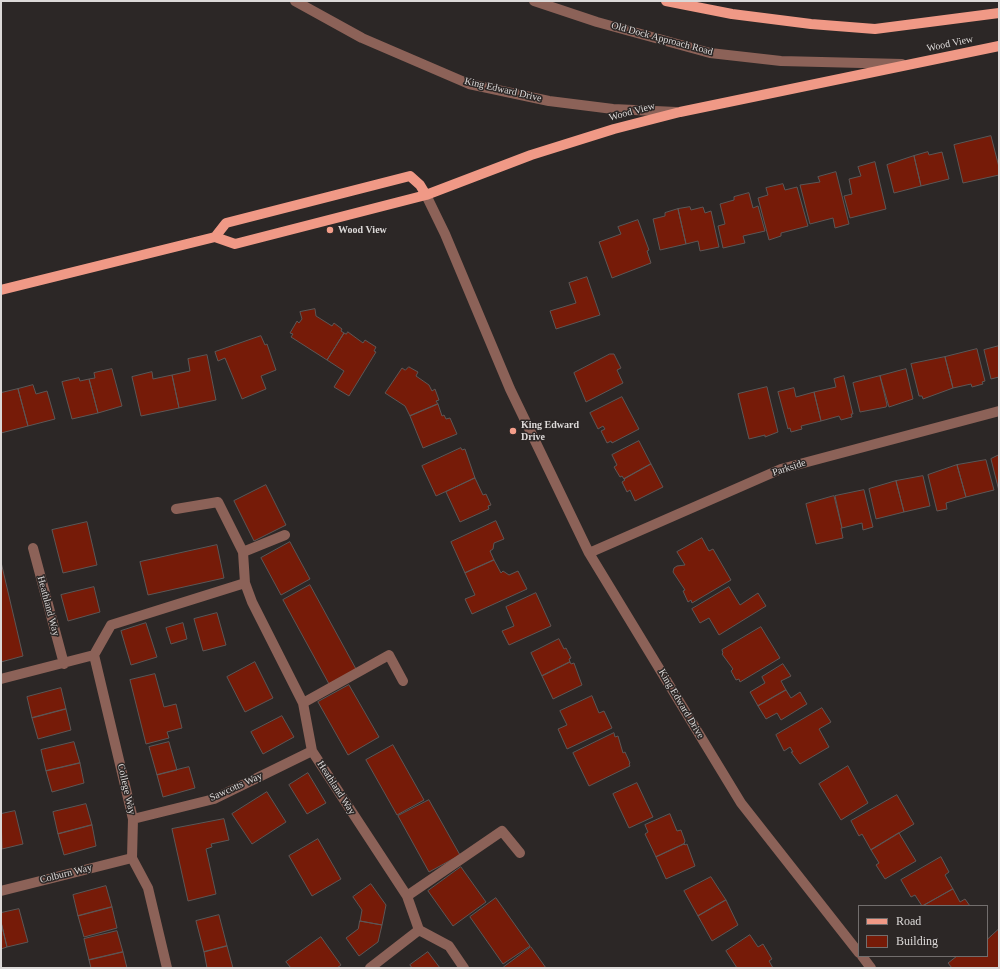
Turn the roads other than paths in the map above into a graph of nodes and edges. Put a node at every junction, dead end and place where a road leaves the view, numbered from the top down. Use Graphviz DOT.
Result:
graph roads {
  1 [pos="296,1"];
  2 [pos="534,1"];
  3 [pos="666,1"];
  4 [pos="999,13"];
  5 [pos="999,46"];
  6 [pos="913,64"];
  7 [pos="680,112"];
  8 [pos="426,195"];
  9 [pos="215,237"];
  10 [pos="1,290"];
  11 [pos="999,411"];
  12 [pos="176,509"];
  13 [pos="285,535"];
  14 [pos="33,548"];
  15 [pos="243,552"];
  16 [pos="589,553"];
  17 [pos="245,583"];
  18 [pos="94,655"];
  19 [pos="64,664"];
  20 [pos="1,679"];
  21 [pos="403,681"];
  22 [pos="303,703"];
  23 [pos="312,751"];
  24 [pos="133,819"];
  25 [pos="520,853"];
  26 [pos="132,858"];
  27 [pos="1,891"];
  28 [pos="407,896"];
  29 [pos="419,930"];
  30 [pos="858,952"];
  31 [pos="863,957"];
  32 [pos="167,968"];
  33 [pos="370,968"];
  34 [pos="464,968"];
  35 [pos="871,968"];
  1 -- 7 [label="street, King Edward Drive"];
  2 -- 6 [label="street, Old Dock Approach Road"];
  3 -- 4 [label="main road"];
  5 -- 6 [label="main road, Wood View"];
  6 -- 7 [label="main road, Wood View"];
  7 -- 8 [label="main road, Wood View"];
  8 -- 9 [label="main road, Wood View"];
  8 -- 9 [label="main road"];
  8 -- 16 [label="street, King Edward Drive"];
  9 -- 10 [label="main road"];
  11 -- 16 [label="street, Parkside"];
  12 -- 15 [label="street"];
  13 -- 15 [label="street"];
  14 -- 19 [label="street, Heathland Way"];
  15 -- 17 [label="street, Heathland Way"];
  16 -- 30 [label="street, King Edward Drive"];
  17 -- 18 [label="street"];
  17 -- 22 [label="street, Heathland Way"];
  18 -- 19 [label="street"];
  18 -- 24 [label="street, College Way"];
  19 -- 20 [label="street"];
  21 -- 22 [label="street"];
  22 -- 23 [label="street, Heathland Way"];
  23 -- 24 [label="street, Sawcotts Way"];
  23 -- 28 [label="street, Heathland Way"];
  24 -- 26 [label="street, College Way"];
  25 -- 28 [label="street"];
  26 -- 27 [label="street, Colburn Way"];
  26 -- 32 [label="street, College Way"];
  28 -- 29 [label="street, Heathland Way"];
  29 -- 33 [label="street"];
  29 -- 34 [label="street"];
  31 -- 35 [label="street"];
}
